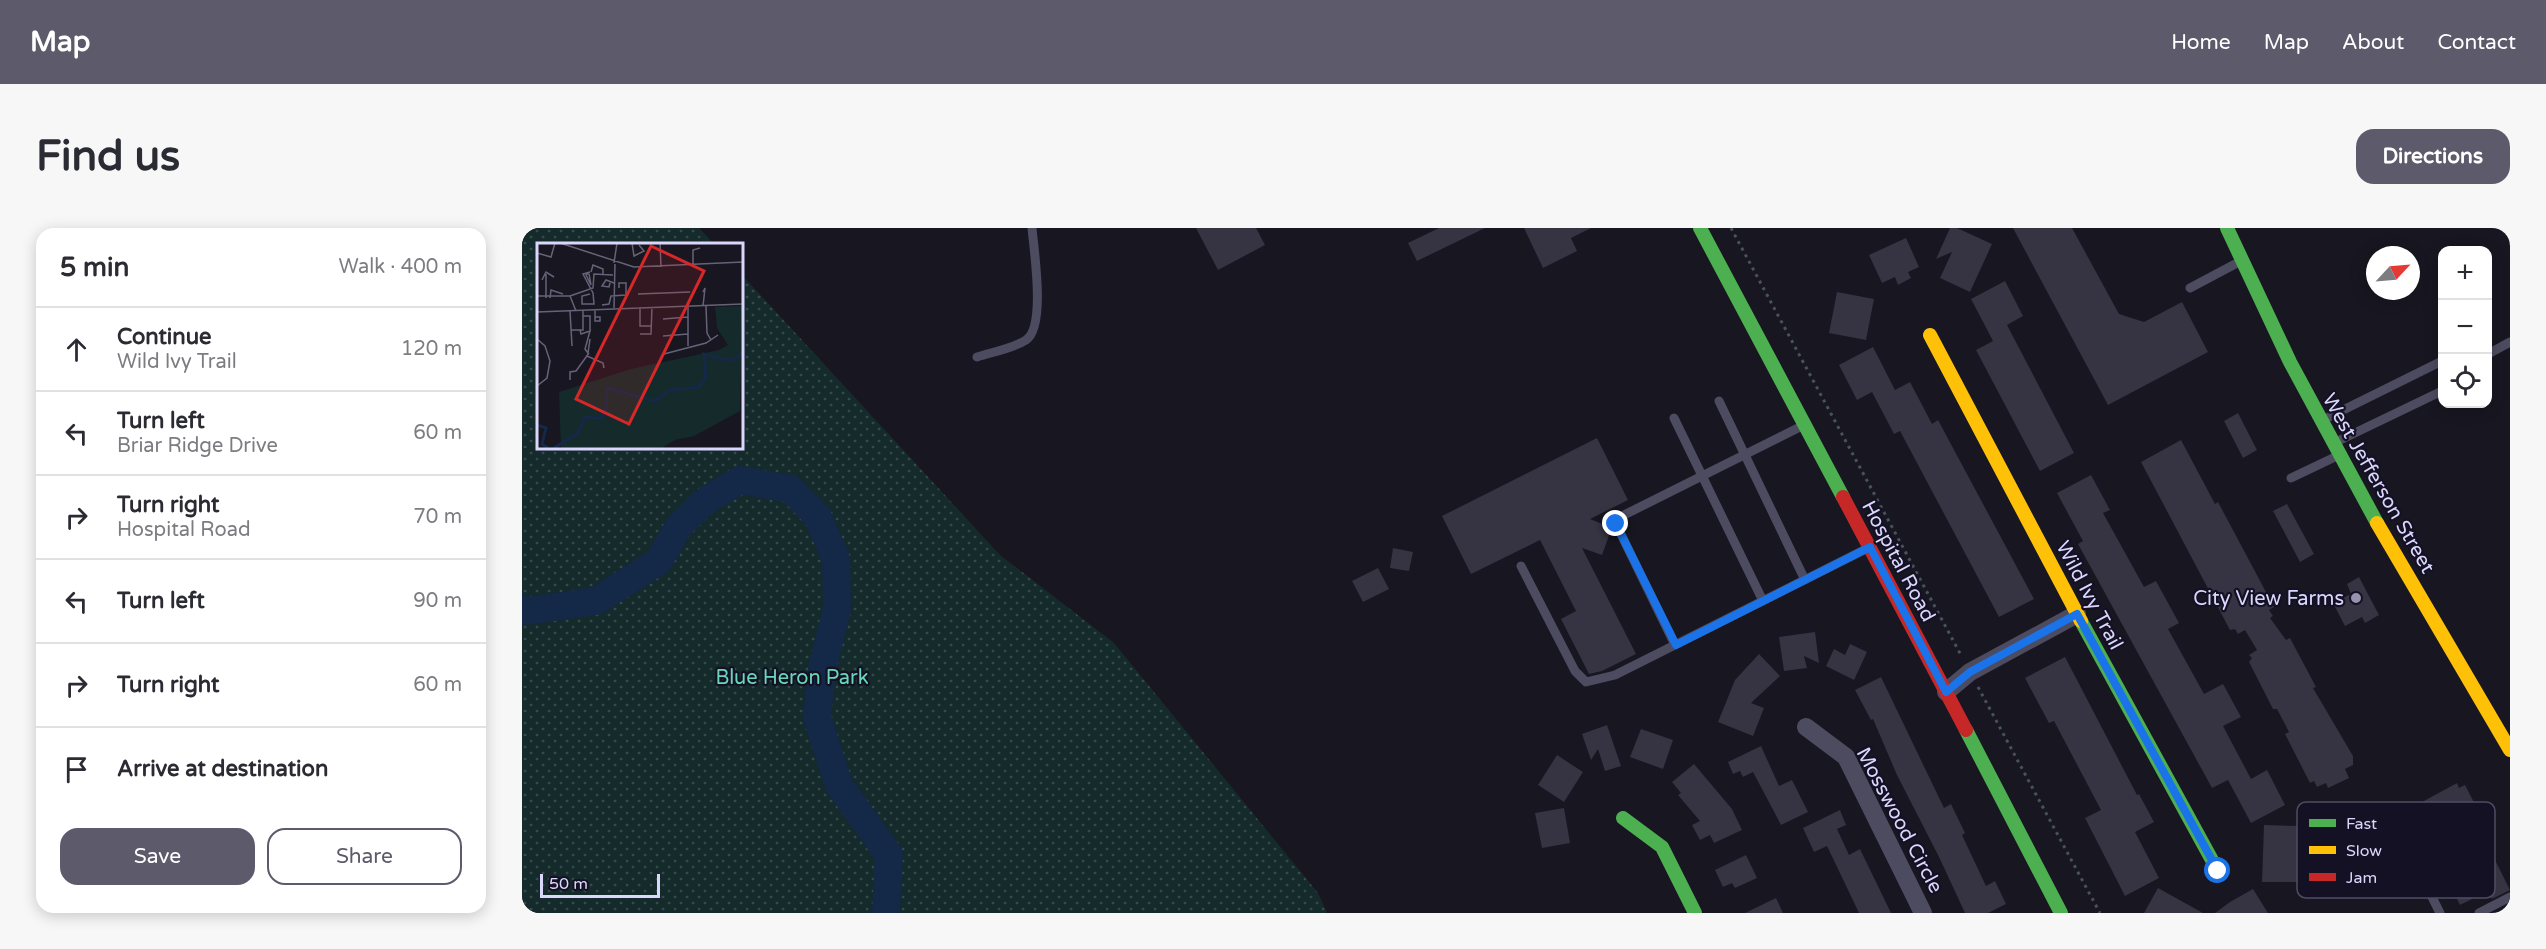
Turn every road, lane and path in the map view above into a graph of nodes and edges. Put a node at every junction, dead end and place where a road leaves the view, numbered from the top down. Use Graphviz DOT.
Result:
graph roads {
  1 [pos="1032,228"];
  2 [pos="1700,228"];
  3 [pos="1731,228"];
  4 [pos="2227,228"];
  5 [pos="2241,261"];
  6 [pos="2190,288"];
  7 [pos="1930,335"];
  8 [pos="2510,342"];
  9 [pos="2492,352"];
  10 [pos="977,357"];
  11 [pos="2438,364"];
  12 [pos="2438,393"];
  13 [pos="1719,400"];
  14 [pos="1674,418"];
  15 [pos="2322,421"];
  16 [pos="1804,425"];
  17 [pos="2337,449"];
  18 [pos="1744,455"];
  19 [pos="1702,476"];
  20 [pos="2291,478"];
  21 [pos="1870,547"];
  22 [pos="1521,566"];
  23 [pos="1805,580"];
  24 [pos="1763,601"];
  25 [pos="2077,614"];
  26 [pos="1676,645"];
  27 [pos="1970,672"];
  28 [pos="1946,692"];
  29 [pos="1806,727"];
  30 [pos="2510,750"];
  31 [pos="1623,818"];
  32 [pos="2218,871"];
  33 [pos="2510,897"];
  34 [pos="2432,898"];
  35 [pos="1695,913"];
  36 [pos="1923,913"];
  37 [pos="2061,913"];
  38 [pos="2100,913"];
  39 [pos="2440,913"];
  40 [pos="2479,913"];
  1 -- 10 [label="lane"];
  2 -- 16 [label="street, Hospital Road"];
  3 -- 27 [label="path"];
  4 -- 5 [label="street, West Jefferson Street"];
  5 -- 6 [label="lane"];
  5 -- 15 [label="street, West Jefferson Street"];
  7 -- 25 [label="street, Wild Ivy Trail"];
  8 -- 9 [label="lane"];
  11 -- 15 [label="lane"];
  12 -- 17 [label="lane"];
  13 -- 18 [label="lane"];
  14 -- 19 [label="lane"];
  15 -- 17 [label="street, West Jefferson Street"];
  16 -- 18 [label="lane"];
  16 -- 21 [label="street, Hospital Road"];
  17 -- 20 [label="lane"];
  17 -- 30 [label="street, West Jefferson Street"];
  18 -- 19 [label="lane"];
  18 -- 23 [label="lane"];
  19 -- 24 [label="lane"];
  19 -- 26 [label="lane"];
  21 -- 23 [label="lane"];
  21 -- 28 [label="street, Hospital Road"];
  22 -- 26 [label="lane"];
  23 -- 24 [label="lane"];
  24 -- 26 [label="lane"];
  25 -- 27 [label="street"];
  25 -- 32 [label="street, Wild Ivy Trail"];
  27 -- 28 [label="street"];
  27 -- 38 [label="path"];
  28 -- 37 [label="street, Hospital Road"];
  29 -- 36 [label="street, Mosswood Circle"];
  31 -- 35 [label="street"];
  33 -- 40 [label="lane"];
  34 -- 39 [label="lane"];
}
